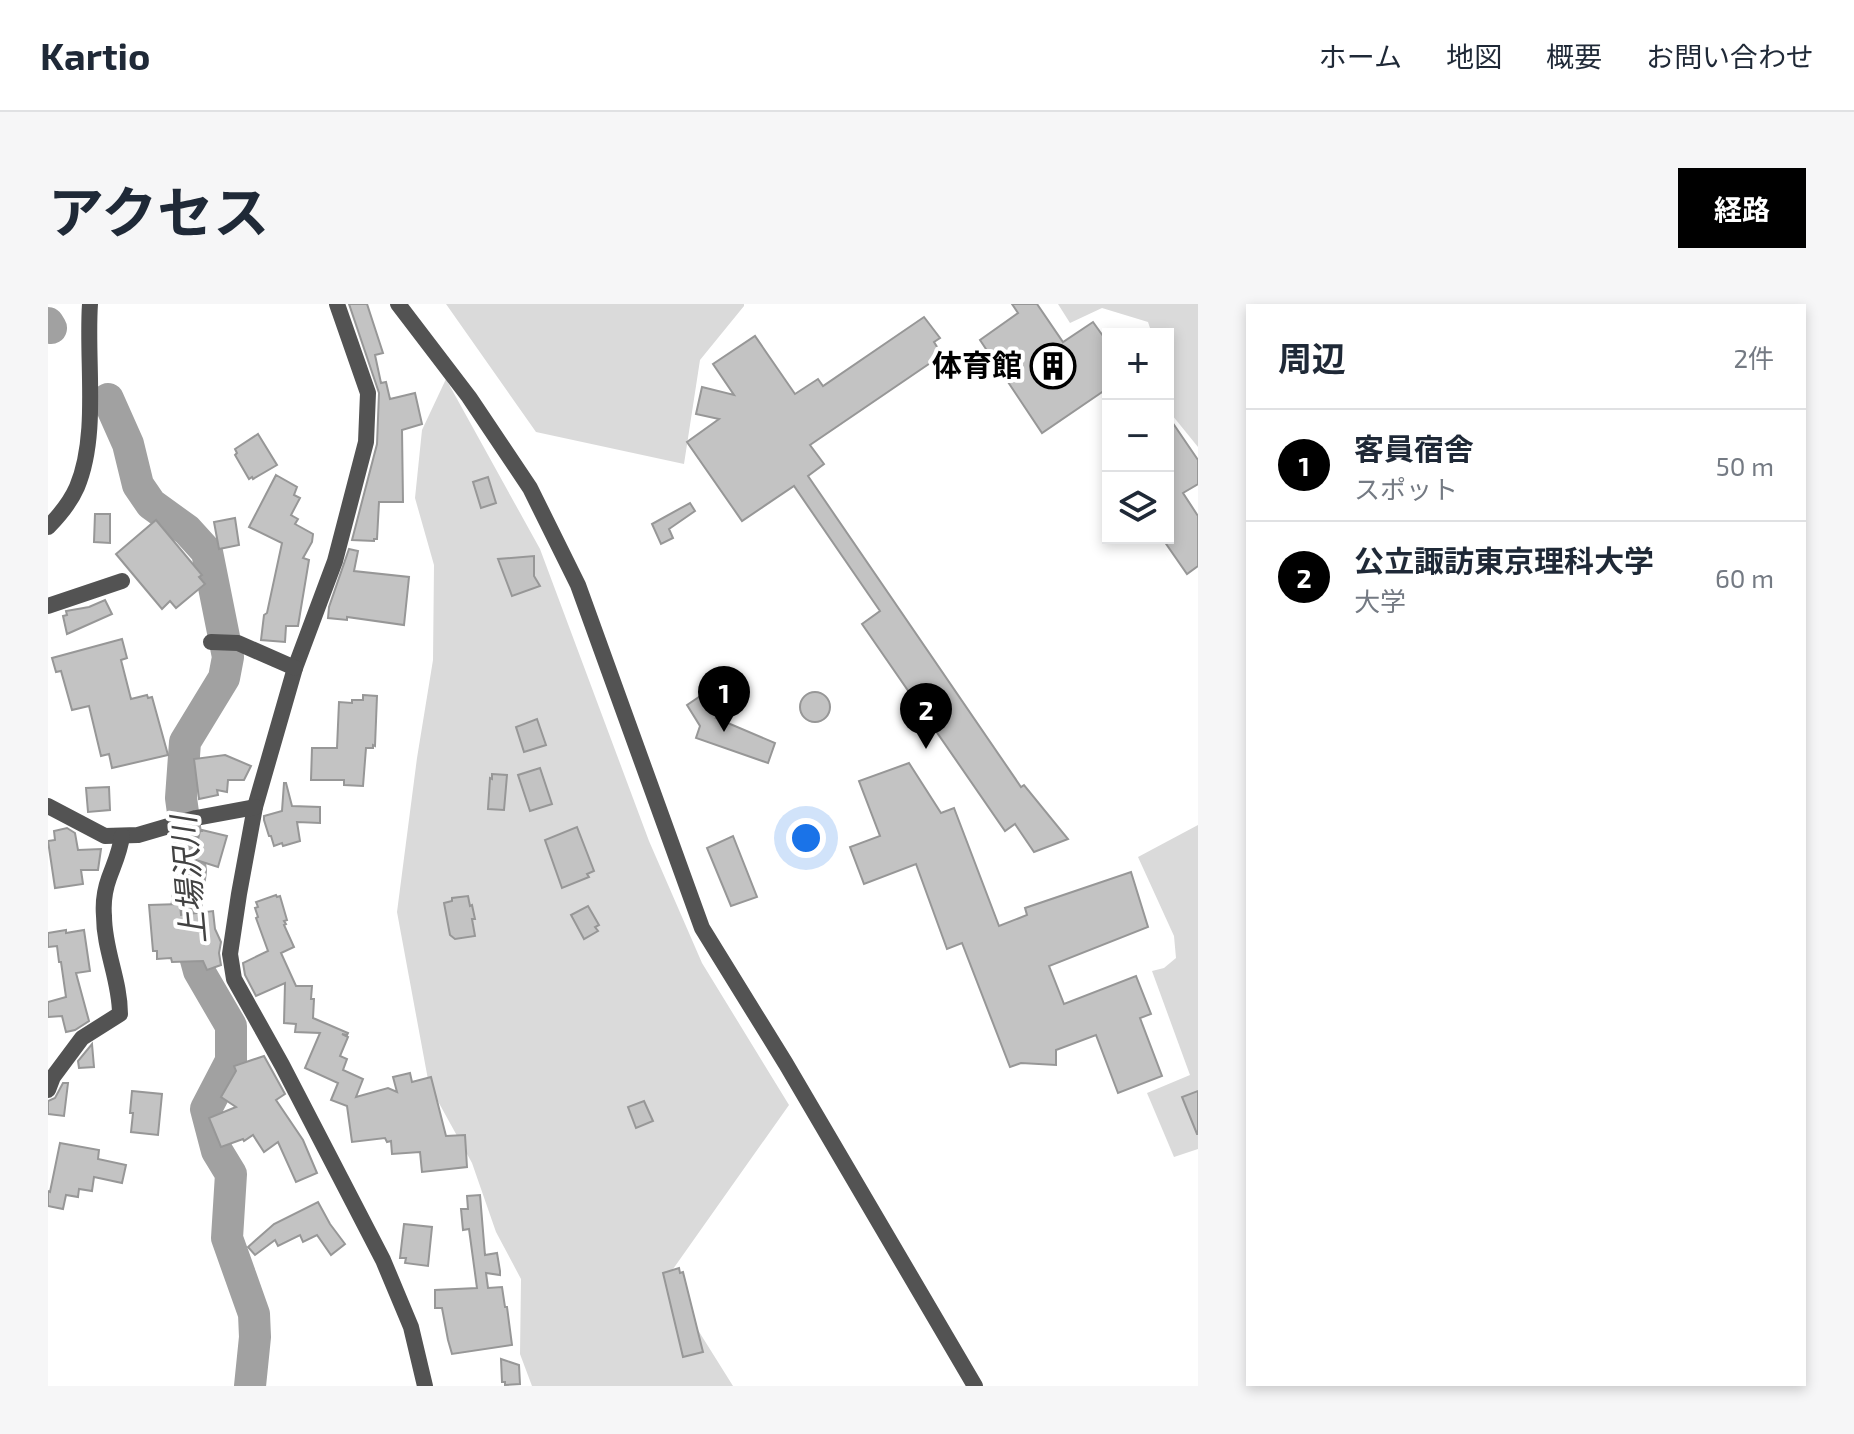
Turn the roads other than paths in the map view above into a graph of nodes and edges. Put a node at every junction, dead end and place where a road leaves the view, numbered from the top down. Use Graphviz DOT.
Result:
graph roads {
  1 [pos="90,304"];
  2 [pos="337,304"];
  3 [pos="398,304"];
  4 [pos="48,527"];
  5 [pos="122,581"];
  6 [pos="48,606"];
  7 [pos="211,642"];
  8 [pos="295,668"];
  9 [pos="48,806"];
  10 [pos="255,807"];
  11 [pos="122,836"];
  12 [pos="48,1090"];
  13 [pos="425,1386"];
  14 [pos="975,1386"];
  1 -- 4 [label="street"];
  2 -- 8 [label="street"];
  3 -- 14 [label="street"];
  5 -- 6 [label="street"];
  7 -- 8 [label="street"];
  8 -- 10 [label="street"];
  9 -- 11 [label="street"];
  10 -- 11 [label="street"];
  10 -- 13 [label="street"];
  11 -- 12 [label="street"];
}
